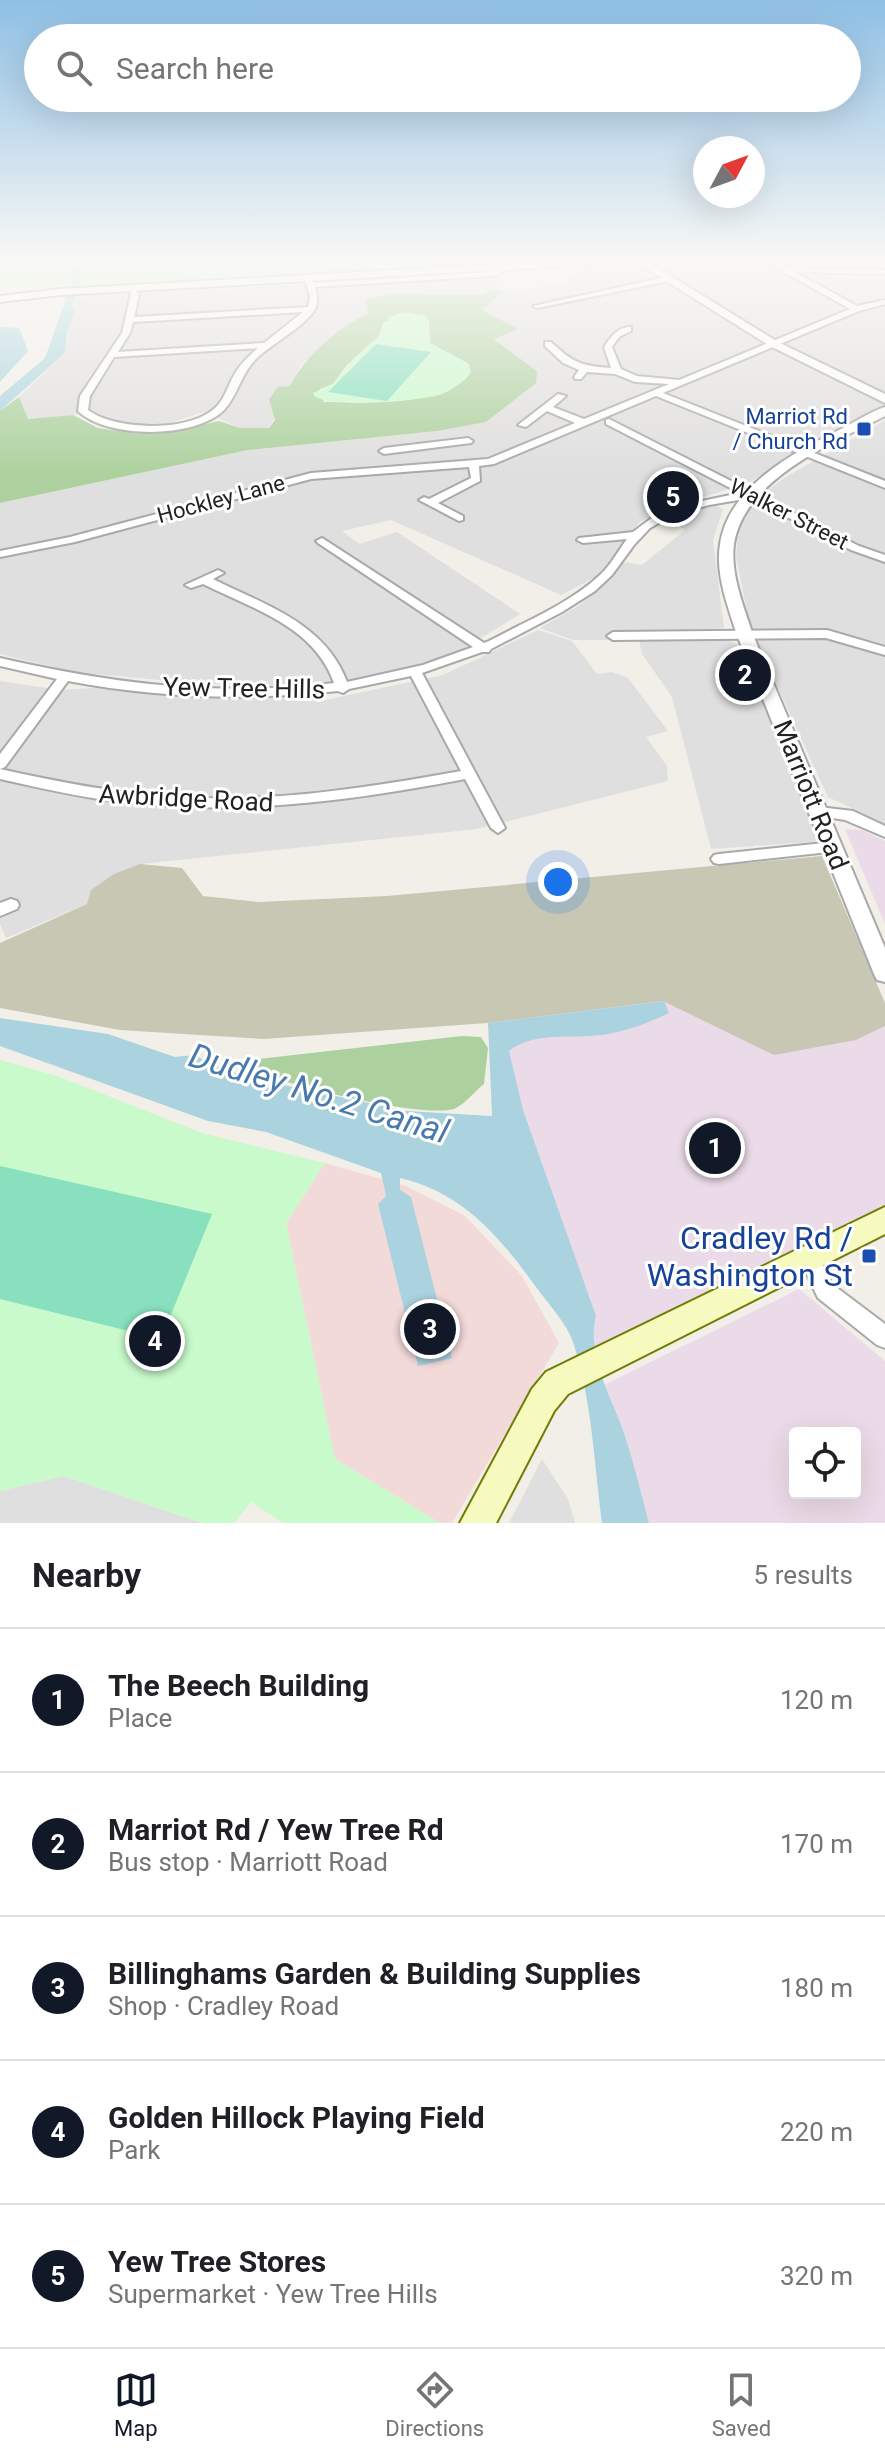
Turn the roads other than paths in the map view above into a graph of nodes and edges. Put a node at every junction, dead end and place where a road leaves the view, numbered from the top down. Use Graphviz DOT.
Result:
graph roads {
  1 [pos="125,333"];
  2 [pos="283,333"];
  3 [pos="620,333"];
  4 [pos="756,333"];
  5 [pos="800,333"];
  6 [pos="548,344"];
  7 [pos="774,344"];
  8 [pos="269,345"];
  9 [pos="113,355"];
  10 [pos="617,371"];
  11 [pos="682,382"];
  12 [pos="656,393"];
  13 [pos="561,396"];
  14 [pos="885,399"];
  15 [pos="546,407"];
  16 [pos="885,411"];
  17 [pos="609,422"];
  18 [pos="584,423"];
  19 [pos="523,425"];
  20 [pos="468,441"];
  21 [pos="436,446"];
  22 [pos="384,451"];
  23 [pos="809,454"];
  24 [pos="474,466"];
  25 [pos="445,468"];
  26 [pos="885,485"];
  27 [pos="750,495"];
  28 [pos="459,518"];
  29 [pos="636,535"];
  30 [pos="583,540"];
  31 [pos="322,541"];
  32 [pos="353,542"];
  33 [pos="335,549"];
  34 [pos="0,554"];
  35 [pos="885,559"];
  36 [pos="191,585"];
  37 [pos="745,635"];
  38 [pos="613,636"];
  39 [pos="485,649"];
  40 [pos="885,651"];
  41 [pos="0,662"];
  42 [pos="416,673"];
  43 [pos="65,676"];
  44 [pos="343,689"];
  45 [pos="0,764"];
  46 [pos="0,774"];
  47 [pos="468,774"];
  48 [pos="819,812"];
  49 [pos="881,826"];
  50 [pos="498,828"];
  51 [pos="833,847"];
  52 [pos="719,859"];
  53 [pos="885,974"];
  54 [pos="883,1224"];
  55 [pos="810,1260"];
  56 [pos="885,1337"];
  57 [pos="477,1523"];
  1 -- 9 [label="street"];
  2 -- 8 [label="street"];
  3 -- 10 [label="street"];
  4 -- 7 [label="street"];
  5 -- 7 [label="street, Hockley Lane"];
  6 -- 10 [label="street"];
  7 -- 11 [label="street, Hockley Lane"];
  7 -- 14 [label="street"];
  8 -- 9 [label="street"];
  8 -- 9 [label="street"];
  10 -- 11 [label="street"];
  11 -- 12 [label="street, Hockley Lane"];
  12 -- 18 [label="street, Hockley Lane"];
  12 -- 23 [label="street"];
  13 -- 15 [label="street"];
  15 -- 18 [label="street"];
  15 -- 19 [label="street"];
  16 -- 23 [label="street, Marriott Road"];
  17 -- 27 [label="street, Walker Street"];
  18 -- 24 [label="street, Hockley Lane"];
  20 -- 21 [label="street"];
  21 -- 22 [label="street"];
  21 -- 25 [label="street"];
  23 -- 26 [label="street"];
  23 -- 27 [label="street, Marriott Road"];
  24 -- 25 [label="street, Hockley Lane"];
  24 -- 28 [label="street"];
  25 -- 34 [label="street, Hockley Lane"];
  27 -- 29 [label="street, Yew Tree Hills"];
  27 -- 35 [label="street, Walker Street"];
  27 -- 37 [label="street, Marriott Road"];
  29 -- 30 [label="street, Yew Tree Hills"];
  29 -- 39 [label="street, Yew Tree Hills"];
  31 -- 33 [label="street"];
  32 -- 33 [label="street"];
  33 -- 39 [label="street"];
  36 -- 44 [label="street"];
  37 -- 38 [label="street"];
  37 -- 40 [label="street"];
  37 -- 48 [label="street, Marriott Road"];
  39 -- 42 [label="street, Yew Tree Hills"];
  41 -- 43 [label="street, Yew Tree Hills"];
  42 -- 44 [label="street, Yew Tree Hills"];
  42 -- 47 [label="street"];
  43 -- 44 [label="street, Yew Tree Hills"];
  43 -- 45 [label="street"];
  46 -- 47 [label="street, Awbridge Road"];
  47 -- 50 [label="street"];
  48 -- 49 [label="street"];
  48 -- 51 [label="street, Marriott Road"];
  51 -- 52 [label="street"];
  51 -- 53 [label="street, Marriott Road"];
  54 -- 55 [label="main road"];
  55 -- 56 [label="street"];
  55 -- 57 [label="main road"];
}
